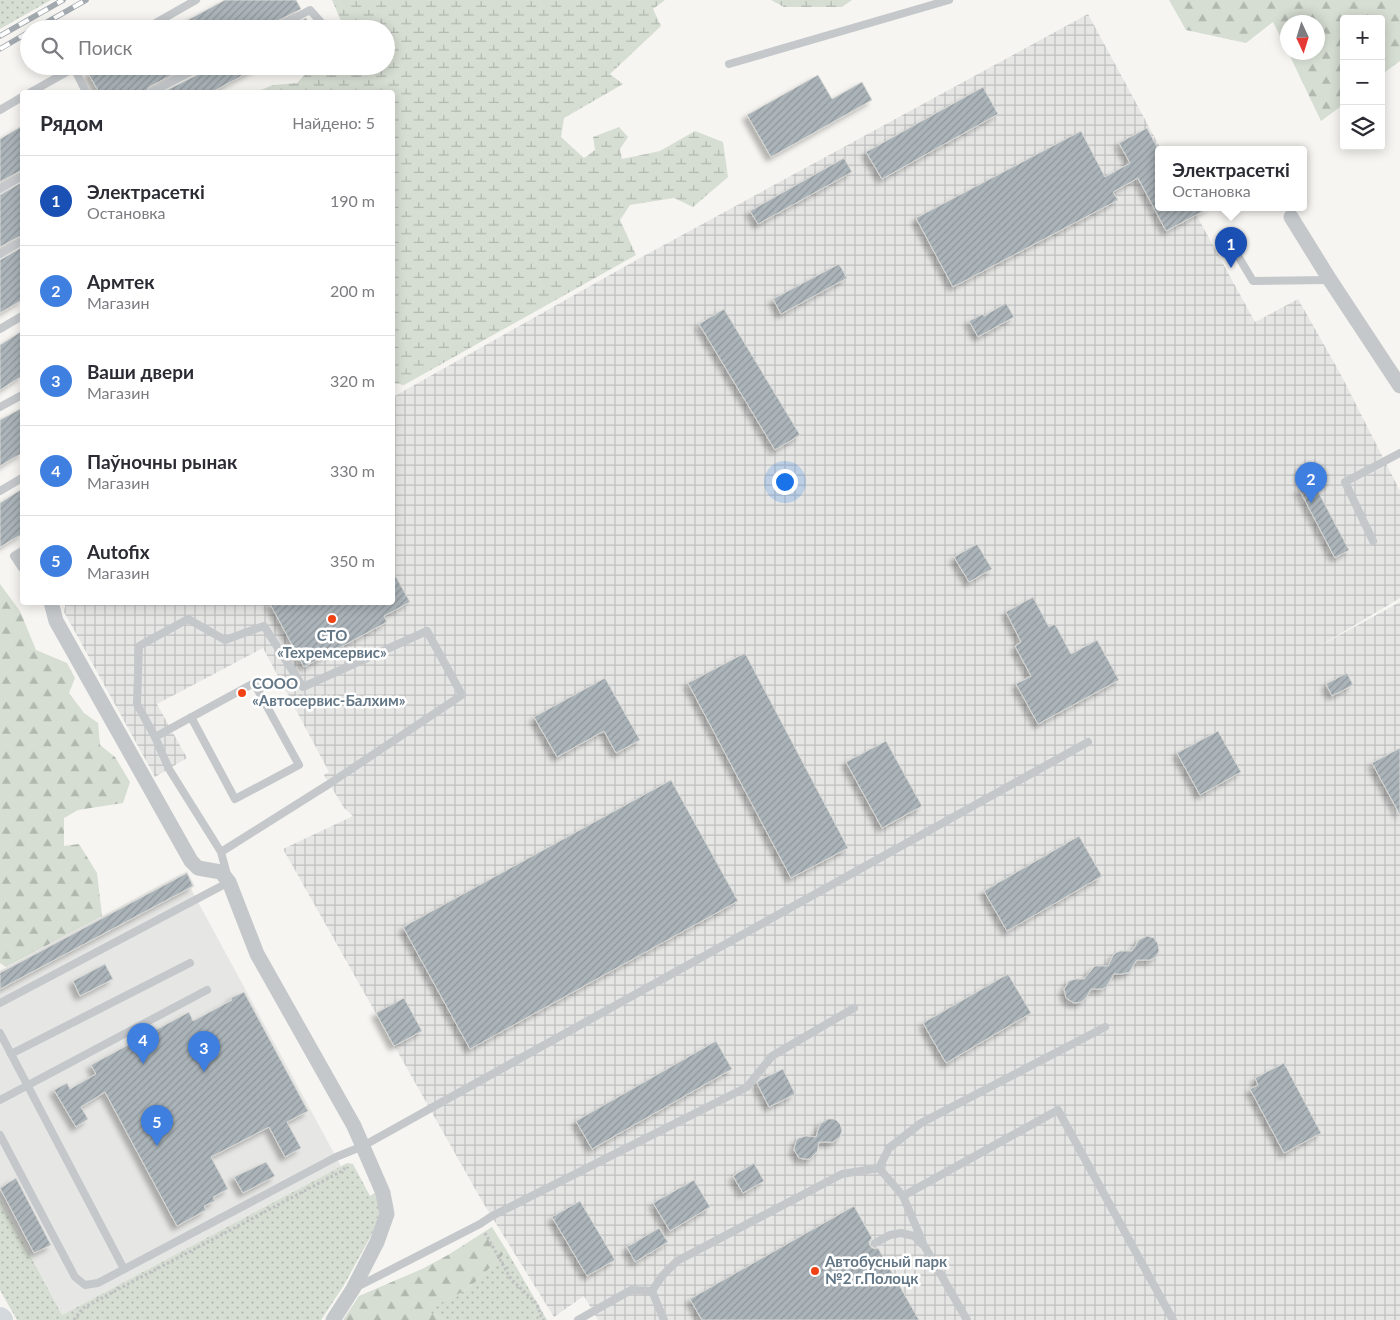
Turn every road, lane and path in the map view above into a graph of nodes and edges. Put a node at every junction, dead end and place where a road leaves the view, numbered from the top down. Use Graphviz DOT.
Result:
graph roads {
  1 [pos="196,0"];
  2 [pos="949,0"];
  3 [pos="161,20"];
  4 [pos="291,20"];
  5 [pos="319,20"];
  6 [pos="730,64"];
  7 [pos="62,75"];
  8 [pos="79,75"];
  9 [pos="185,75"];
  10 [pos="35,90"];
  11 [pos="85,90"];
  12 [pos="156,90"];
  13 [pos="20,99"];
  14 [pos="0,110"];
  15 [pos="20,177"];
  16 [pos="0,189"];
  17 [pos="1291,217"];
  18 [pos="1226,236"];
  19 [pos="20,242"];
  20 [pos="0,254"];
  21 [pos="1330,280"];
  22 [pos="20,317"];
  23 [pos="0,329"];
  24 [pos="1400,386"];
  25 [pos="20,396"];
  26 [pos="0,408"];
  27 [pos="1400,453"];
  28 [pos="20,479"];
  29 [pos="0,491"];
  30 [pos="1373,541"];
  31 [pos="20,552"];
  32 [pos="20,565"];
  33 [pos="51,605"];
  34 [pos="191,717"];
  35 [pos="155,737"];
  36 [pos="1088,742"];
  37 [pos="221,852"];
  38 [pos="229,882"];
  39 [pos="190,963"];
  40 [pos="207,990"];
  41 [pos="0,1003"];
  42 [pos="854,1008"];
  43 [pos="1105,1027"];
  44 [pos="0,1033"];
  45 [pos="11,1054"];
  46 [pos="28,1086"];
  47 [pos="0,1100"];
  48 [pos="0,1135"];
  49 [pos="365,1150"];
  50 [pos="879,1168"];
  51 [pos="903,1196"];
  52 [pos="480,1224"];
  53 [pos="875,1242"];
  54 [pos="925,1247"];
  55 [pos="124,1269"];
  56 [pos="353,1289"];
  57 [pos="652,1291"];
  58 [pos="74,1320"];
  59 [pos="333,1320"];
  60 [pos="544,1320"];
  61 [pos="578,1320"];
  62 [pos="664,1320"];
  63 [pos="967,1320"];
  64 [pos="1173,1320"];
  1 -- 3 [label="lane"];
  2 -- 6 [label="lane"];
  4 -- 5 [label="lane"];
  7 -- 10 [label="lane"];
  8 -- 11 [label="lane"];
  9 -- 12 [label="lane"];
  13 -- 14 [label="lane"];
  15 -- 16 [label="lane"];
  17 -- 21 [label="street"];
  18 -- 21 [label="lane"];
  19 -- 20 [label="lane"];
  21 -- 24 [label="street"];
  22 -- 23 [label="lane"];
  25 -- 26 [label="lane"];
  27 -- 30 [label="lane"];
  28 -- 29 [label="lane"];
  31 -- 32 [label="lane"];
  33 -- 38 [label="street"];
  34 -- 34 [label="lane"];
  34 -- 35 [label="lane"];
  35 -- 37 [label="lane"];
  35 -- 37 [label="lane"];
  36 -- 49 [label="lane"];
  37 -- 38 [label="lane"];
  38 -- 41 [label="lane"];
  38 -- 49 [label="street"];
  39 -- 45 [label="lane"];
  40 -- 46 [label="lane"];
  42 -- 52 [label="lane"];
  43 -- 50 [label="lane"];
  44 -- 45 [label="lane"];
  45 -- 46 [label="lane"];
  46 -- 47 [label="lane"];
  46 -- 55 [label="lane"];
  48 -- 55 [label="lane"];
  49 -- 55 [label="lane"];
  49 -- 56 [label="street"];
  49 -- 58 [label="path"];
  50 -- 51 [label="lane"];
  50 -- 57 [label="lane"];
  51 -- 54 [label="lane"];
  51 -- 64 [label="lane"];
  52 -- 56 [label="lane"];
  52 -- 60 [label="path"];
  53 -- 54 [label="lane"];
  54 -- 63 [label="lane"];
  56 -- 59 [label="street"];
  57 -- 61 [label="lane"];
  57 -- 62 [label="lane"];
}
